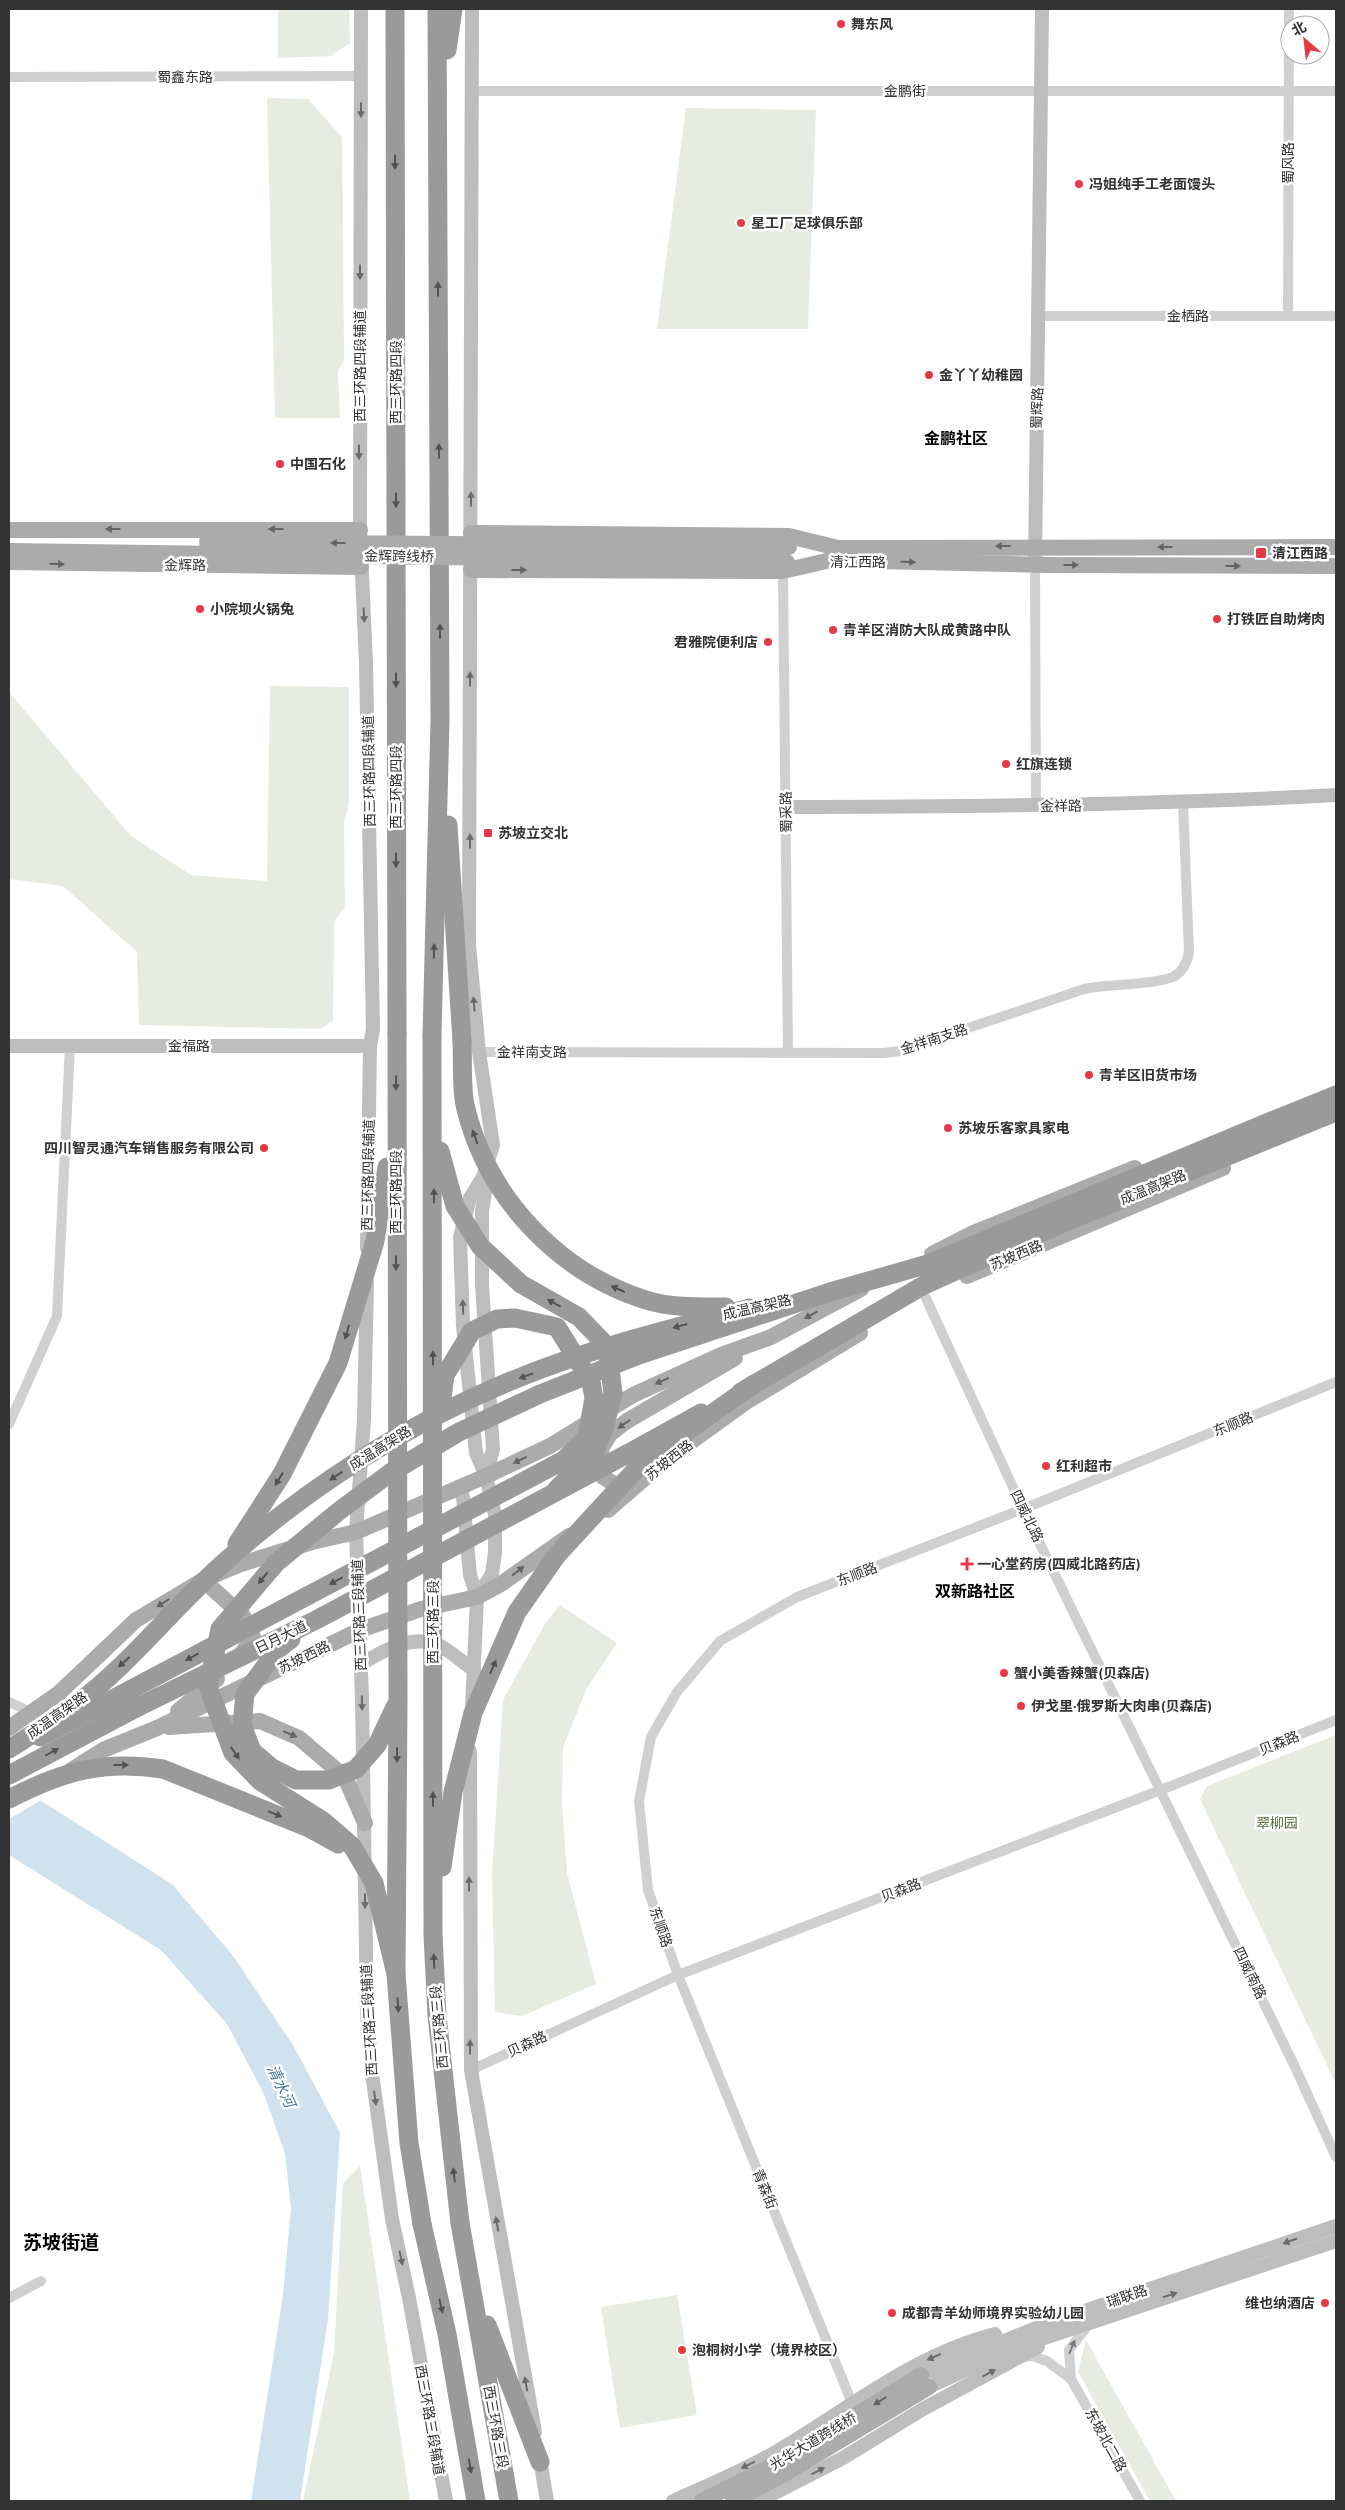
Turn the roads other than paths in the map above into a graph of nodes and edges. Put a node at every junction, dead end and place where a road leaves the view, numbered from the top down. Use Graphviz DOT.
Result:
graph roads {
  1 [pos="361,9"];
  2 [pos="387,9"];
  3 [pos="395,9"];
  4 [pos="437,9"];
  5 [pos="453,9"];
  6 [pos="472,9"];
  7 [pos="1042,9"];
  8 [pos="1289,9"];
  9 [pos="395,50"];
  10 [pos="361,76"];
  11 [pos="9,77"];
  12 [pos="1289,90"];
  13 [pos="1336,90"];
  14 [pos="474,91"];
  15 [pos="1041,91"];
  16 [pos="437,120"];
  17 [pos="1039,316"];
  18 [pos="1288,316"];
  19 [pos="1336,316"];
  20 [pos="9,530"];
  21 [pos="360,530"];
  22 [pos="471,533"];
  23 [pos="1035,546"];
  24 [pos="1336,547"];
  25 [pos="12,549"];
  26 [pos="834,554"];
  27 [pos="787,560"];
  28 [pos="1034,564"];
  29 [pos="1336,566"];
  30 [pos="361,567"];
  31 [pos="471,570"];
  32 [pos="440,721"];
  33 [pos="1336,795"];
  34 [pos="1183,803"];
  35 [pos="786,807"];
  36 [pos="1036,807"];
  37 [pos="9,1046"];
  38 [pos="70,1046"];
  39 [pos="370,1046"];
  40 [pos="479,1052"];
  41 [pos="788,1053"];
  42 [pos="1336,1086"];
  43 [pos="1336,1095"];
  44 [pos="1336,1112"];
  45 [pos="396,1114"];
  46 [pos="1336,1122"];
  47 [pos="434,1131"];
  48 [pos="490,1156"];
  49 [pos="830,1292"];
  50 [pos="924,1294"];
  51 [pos="752,1307"];
  52 [pos="771,1337"];
  53 [pos="1336,1382"];
  54 [pos="754,1384"];
  55 [pos="9,1422"];
  56 [pos="433,1471"];
  57 [pos="486,1476"];
  58 [pos="637,1485"];
  59 [pos="458,1487"];
  60 [pos="551,1495"];
  61 [pos="1023,1509"];
  62 [pos="356,1532"];
  63 [pos="227,1559"];
  64 [pos="203,1580"];
  65 [pos="477,1597"];
  66 [pos="316,1620"];
  67 [pos="360,1630"];
  68 [pos="361,1664"];
  69 [pos="474,1670"];
  70 [pos="9,1702"];
  71 [pos="398,1702"];
  72 [pos="31,1712"];
  73 [pos="1336,1720"];
  74 [pos="9,1728"];
  75 [pos="157,1728"];
  76 [pos="9,1749"];
  77 [pos="9,1754"];
  78 [pos="9,1775"];
  79 [pos="1161,1790"];
  80 [pos="9,1798"];
  81 [pos="9,1806"];
  82 [pos="365,1823"];
  83 [pos="372,1880"];
  84 [pos="433,1936"];
  85 [pos="396,1974"];
  86 [pos="678,1975"];
  87 [pos="470,2070"];
  88 [pos="1336,2157"];
  89 [pos="1336,2226"];
  90 [pos="1336,2241"];
  91 [pos="41,2281"];
  92 [pos="472,2287"];
  93 [pos="9,2298"];
  94 [pos="1091,2321"];
  95 [pos="1067,2323"];
  96 [pos="1017,2358"];
  97 [pos="1071,2379"];
  98 [pos="925,2381"];
  99 [pos="852,2403"];
  100 [pos="540,2462"];
  101 [pos="446,2501"];
  102 [pos="476,2501"];
  103 [pos="509,2501"];
  104 [pos="547,2501"];
  105 [pos="673,2501"];
  106 [pos="702,2501"];
  107 [pos="733,2501"];
  108 [pos="759,2501"];
  109 [pos="1140,2501"];
  1 -- 10 [label="main road, 西三环路四段辅道"];
  2 -- 9 [label="highway"];
  3 -- 9 [label="highway, 西三环路四段"];
  4 -- 16 [label="highway"];
  5 -- 16 [label="highway"];
  6 -- 14 [label="main road"];
  7 -- 15 [label="main road, 蜀辉路"];
  8 -- 12 [label="street, 蜀风路"];
  9 -- 45 [label="highway, 西三环路四段, one-way, bridge"];
  10 -- 11 [label="street, 蜀鑫东路"];
  10 -- 21 [label="main road, 西三环路四段辅道, one-way"];
  12 -- 13 [label="street, 金鹏街"];
  12 -- 15 [label="street, 金鹏街"];
  12 -- 18 [label="street, 蜀风路"];
  14 -- 15 [label="street, 金鹏街"];
  22 -- 14 [label="main road, one-way"];
  15 -- 17 [label="main road, 蜀辉路"];
  32 -- 16 [label="highway, one-way"];
  17 -- 18 [label="street, 金栖路"];
  17 -- 23 [label="main road, 蜀辉路"];
  18 -- 19 [label="street, 金栖路"];
  21 -- 20 [label="main road, one-way"];
  21 -- 30 [label="main road, 西三环路四段辅道"];
  22 -- 26 [label="main road, 清江西路"];
  22 -- 31 [label="main road"];
  24 -- 23 [label="main road, 清江西路, one-way"];
  23 -- 26 [label="main road, 清江西路, one-way"];
  23 -- 28 [label="main road, 蜀辉路"];
  25 -- 27 [label="main road, 金辉跨线桥, bridge"];
  25 -- 30 [label="main road, 金辉路, one-way"];
  26 -- 27 [label="main road"];
  26 -- 28 [label="main road, 清江西路, one-way"];
  31 -- 27 [label="main road, one-way"];
  27 -- 35 [label="street, 蜀采路"];
  28 -- 29 [label="main road, 清江西路, one-way"];
  28 -- 36 [label="street, 蜀辉路"];
  30 -- 39 [label="main road, 西三环路四段辅道, one-way"];
  40 -- 31 [label="main road, one-way"];
  47 -- 32 [label="highway, one-way, bridge"];
  51 -- 32 [label="highway, one-way, bridge"];
  33 -- 34 [label="main road, 金祥路"];
  34 -- 36 [label="main road, 金祥路"];
  34 -- 41 [label="street, 金祥南支路"];
  35 -- 36 [label="main road, 金祥路"];
  35 -- 41 [label="street, 蜀采路"];
  37 -- 38 [label="main road, 金福路"];
  38 -- 39 [label="main road, 金福路"];
  38 -- 55 [label="street"];
  39 -- 62 [label="main road, 西三环路四段辅道"];
  40 -- 41 [label="street, 金祥南支路"];
  40 -- 48 [label="main road"];
  42 -- 52 [label="main road, one-way"];
  43 -- 49 [label="highway, bridge"];
  44 -- 54 [label="highway, 成温高架路"];
  45 -- 63 [label="highway, one-way, bridge"];
  45 -- 71 [label="highway, 西三环路四段, one-way, bridge"];
  46 -- 50 [label="main road, 苏坡西路"];
  56 -- 47 [label="highway, one-way, bridge"];
  60 -- 47 [label="highway, one-way, bridge"];
  48 -- 57 [label="main road"];
  57 -- 48 [label="main road, one-way"];
  49 -- 51 [label="highway, 成温高架路, bridge"];
  49 -- 83 [label="highway, one-way, bridge"];
  50 -- 58 [label="main road, 苏坡西路"];
  50 -- 61 [label="street, 四威北路"];
  51 -- 63 [label="highway, 成温高架路, one-way, bridge"];
  52 -- 57 [label="main road, one-way"];
  52 -- 58 [label="main road, one-way"];
  53 -- 61 [label="street, 东顺路"];
  54 -- 60 [label="highway, 成温高架路, bridge"];
  84 -- 54 [label="highway, one-way, bridge"];
  56 -- 77 [label="highway, one-way, bridge"];
  84 -- 56 [label="highway, 西三环路三段, one-way, bridge"];
  57 -- 59 [label="main road"];
  57 -- 65 [label="main road"];
  65 -- 58 [label="main road, 苏坡西路, one-way"];
  59 -- 62 [label="main road"];
  59 -- 65 [label="main road"];
  60 -- 66 [label="highway, 日月大道, bridge"];
  61 -- 79 [label="street, 四威北路"];
  61 -- 86 [label="street, 东顺路"];
  62 -- 64 [label="main road"];
  62 -- 67 [label="main road, 西三环路三段辅道"];
  63 -- 76 [label="highway, 成温高架路, one-way, bridge"];
  64 -- 72 [label="main road, one-way"];
  64 -- 75 [label="main road"];
  65 -- 67 [label="main road, 苏坡西路"];
  65 -- 69 [label="main road"];
  66 -- 71 [label="highway, bridge"];
  78 -- 66 [label="highway, 日月大道, one-way, bridge"];
  67 -- 68 [label="main road, 西三环路三段辅道"];
  67 -- 75 [label="main road, 苏坡西路"];
  68 -- 69 [label="main road"];
  68 -- 82 [label="main road, 西三环路三段辅道, one-way"];
  87 -- 69 [label="main road, one-way"];
  70 -- 72 [label="street"];
  71 -- 85 [label="highway, one-way, bridge"];
  72 -- 74 [label="main road"];
  73 -- 79 [label="street, 贝森路"];
  75 -- 81 [label="main road, 苏坡西路"];
  75 -- 82 [label="main road, one-way"];
  79 -- 86 [label="street, 贝森路"];
  79 -- 88 [label="street, 四威南路"];
  80 -- 83 [label="highway, one-way, bridge"];
  82 -- 101 [label="main road, 西三环路三段辅道, one-way"];
  83 -- 85 [label="highway, bridge"];
  92 -- 84 [label="highway, 西三环路三段, one-way, bridge"];
  85 -- 102 [label="highway, one-way, bridge"];
  86 -- 87 [label="street, 贝森路"];
  86 -- 99 [label="street, 青森街"];
  100 -- 87 [label="main road, one-way"];
  89 -- 95 [label="main road, 瑞联路, one-way"];
  94 -- 90 [label="main road, 瑞联路, one-way"];
  91 -- 93 [label="street"];
  92 -- 100 [label="highway"];
  92 -- 103 [label="highway, 西三环路三段"];
  94 -- 95 [label="main road, 瑞联路"];
  97 -- 94 [label="street, one-way"];
  95 -- 96 [label="main road"];
  95 -- 98 [label="main road, 瑞联路"];
  95 -- 99 [label="main road, one-way"];
  96 -- 97 [label="street"];
  108 -- 96 [label="main road, one-way"];
  97 -- 109 [label="street, 东坡北二路"];
  98 -- 106 [label="main road, 光华大道跨线桥, one-way"];
  98 -- 107 [label="main road, 光华大道跨线桥"];
  99 -- 105 [label="main road, one-way"];
  100 -- 104 [label="main road"];
}
